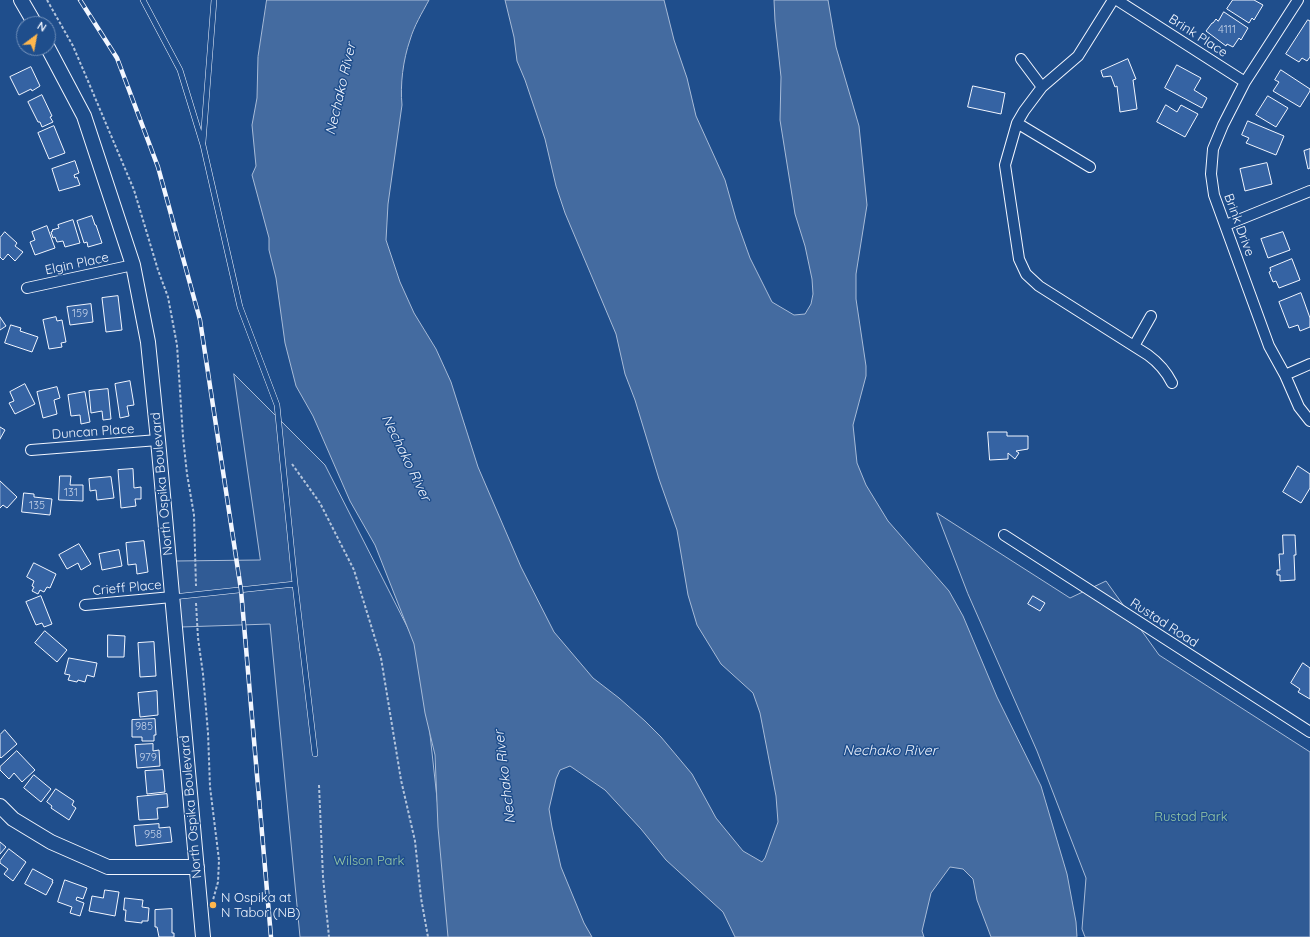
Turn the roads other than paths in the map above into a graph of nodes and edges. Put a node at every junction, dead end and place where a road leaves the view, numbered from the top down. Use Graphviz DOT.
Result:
graph roads {
  1 [pos="21,0"];
  2 [pos="143,0"];
  3 [pos="214,0"];
  4 [pos="1113,0"];
  5 [pos="1117,0"];
  6 [pos="1298,0"];
  7 [pos="30,16"];
  8 [pos="52,56"];
  9 [pos="1021,59"];
  10 [pos="1245,82"];
  11 [pos="1042,88"];
  12 [pos="1017,123"];
  13 [pos="203,145"];
  14 [pos="1090,167"];
  15 [pos="1310,191"];
  16 [pos="1226,225"];
  17 [pos="133,266"];
  18 [pos="27,288"];
  19 [pos="1151,316"];
  20 [pos="1134,346"];
  21 [pos="1310,364"];
  22 [pos="1285,375"];
  23 [pos="1172,383"];
  24 [pos="1310,420"];
  25 [pos="158,440"];
  26 [pos="30,450"];
  27 [pos="1004,535"];
  28 [pos="295,584"];
  29 [pos="172,597"];
  30 [pos="85,605"];
  31 [pos="1310,732"];
  32 [pos="315,754"];
  33 [pos="0,806"];
  34 [pos="196,867"];
  35 [pos="203,937"];
  1 -- 7 [label="street"];
  2 -- 13 [label="lane"];
  3 -- 13 [label="lane"];
  4 -- 11 [label="street"];
  5 -- 10 [label="street, Brink Place"];
  6 -- 10 [label="street, Brink Drive"];
  8 -- 17 [label="street, North Ospika Boulevard"];
  9 -- 11 [label="street"];
  10 -- 16 [label="street, Brink Drive"];
  11 -- 12 [label="street"];
  12 -- 14 [label="street"];
  12 -- 20 [label="street"];
  13 -- 28 [label="lane"];
  15 -- 16 [label="street"];
  16 -- 22 [label="street, Brink Drive"];
  17 -- 18 [label="street, Elgin Place"];
  17 -- 25 [label="street, North Ospika Boulevard"];
  19 -- 20 [label="street"];
  20 -- 23 [label="street"];
  21 -- 22 [label="street"];
  22 -- 24 [label="street, Brink Drive"];
  25 -- 26 [label="street, Duncan Place"];
  25 -- 29 [label="street, North Ospika Boulevard"];
  27 -- 31 [label="street, Rustad Road"];
  28 -- 29 [label="lane"];
  28 -- 32 [label="lane"];
  29 -- 30 [label="street, Crieff Place"];
  29 -- 34 [label="street, North Ospika Boulevard"];
  33 -- 34 [label="street"];
  34 -- 35 [label="street, North Ospika Boulevard"];
}
